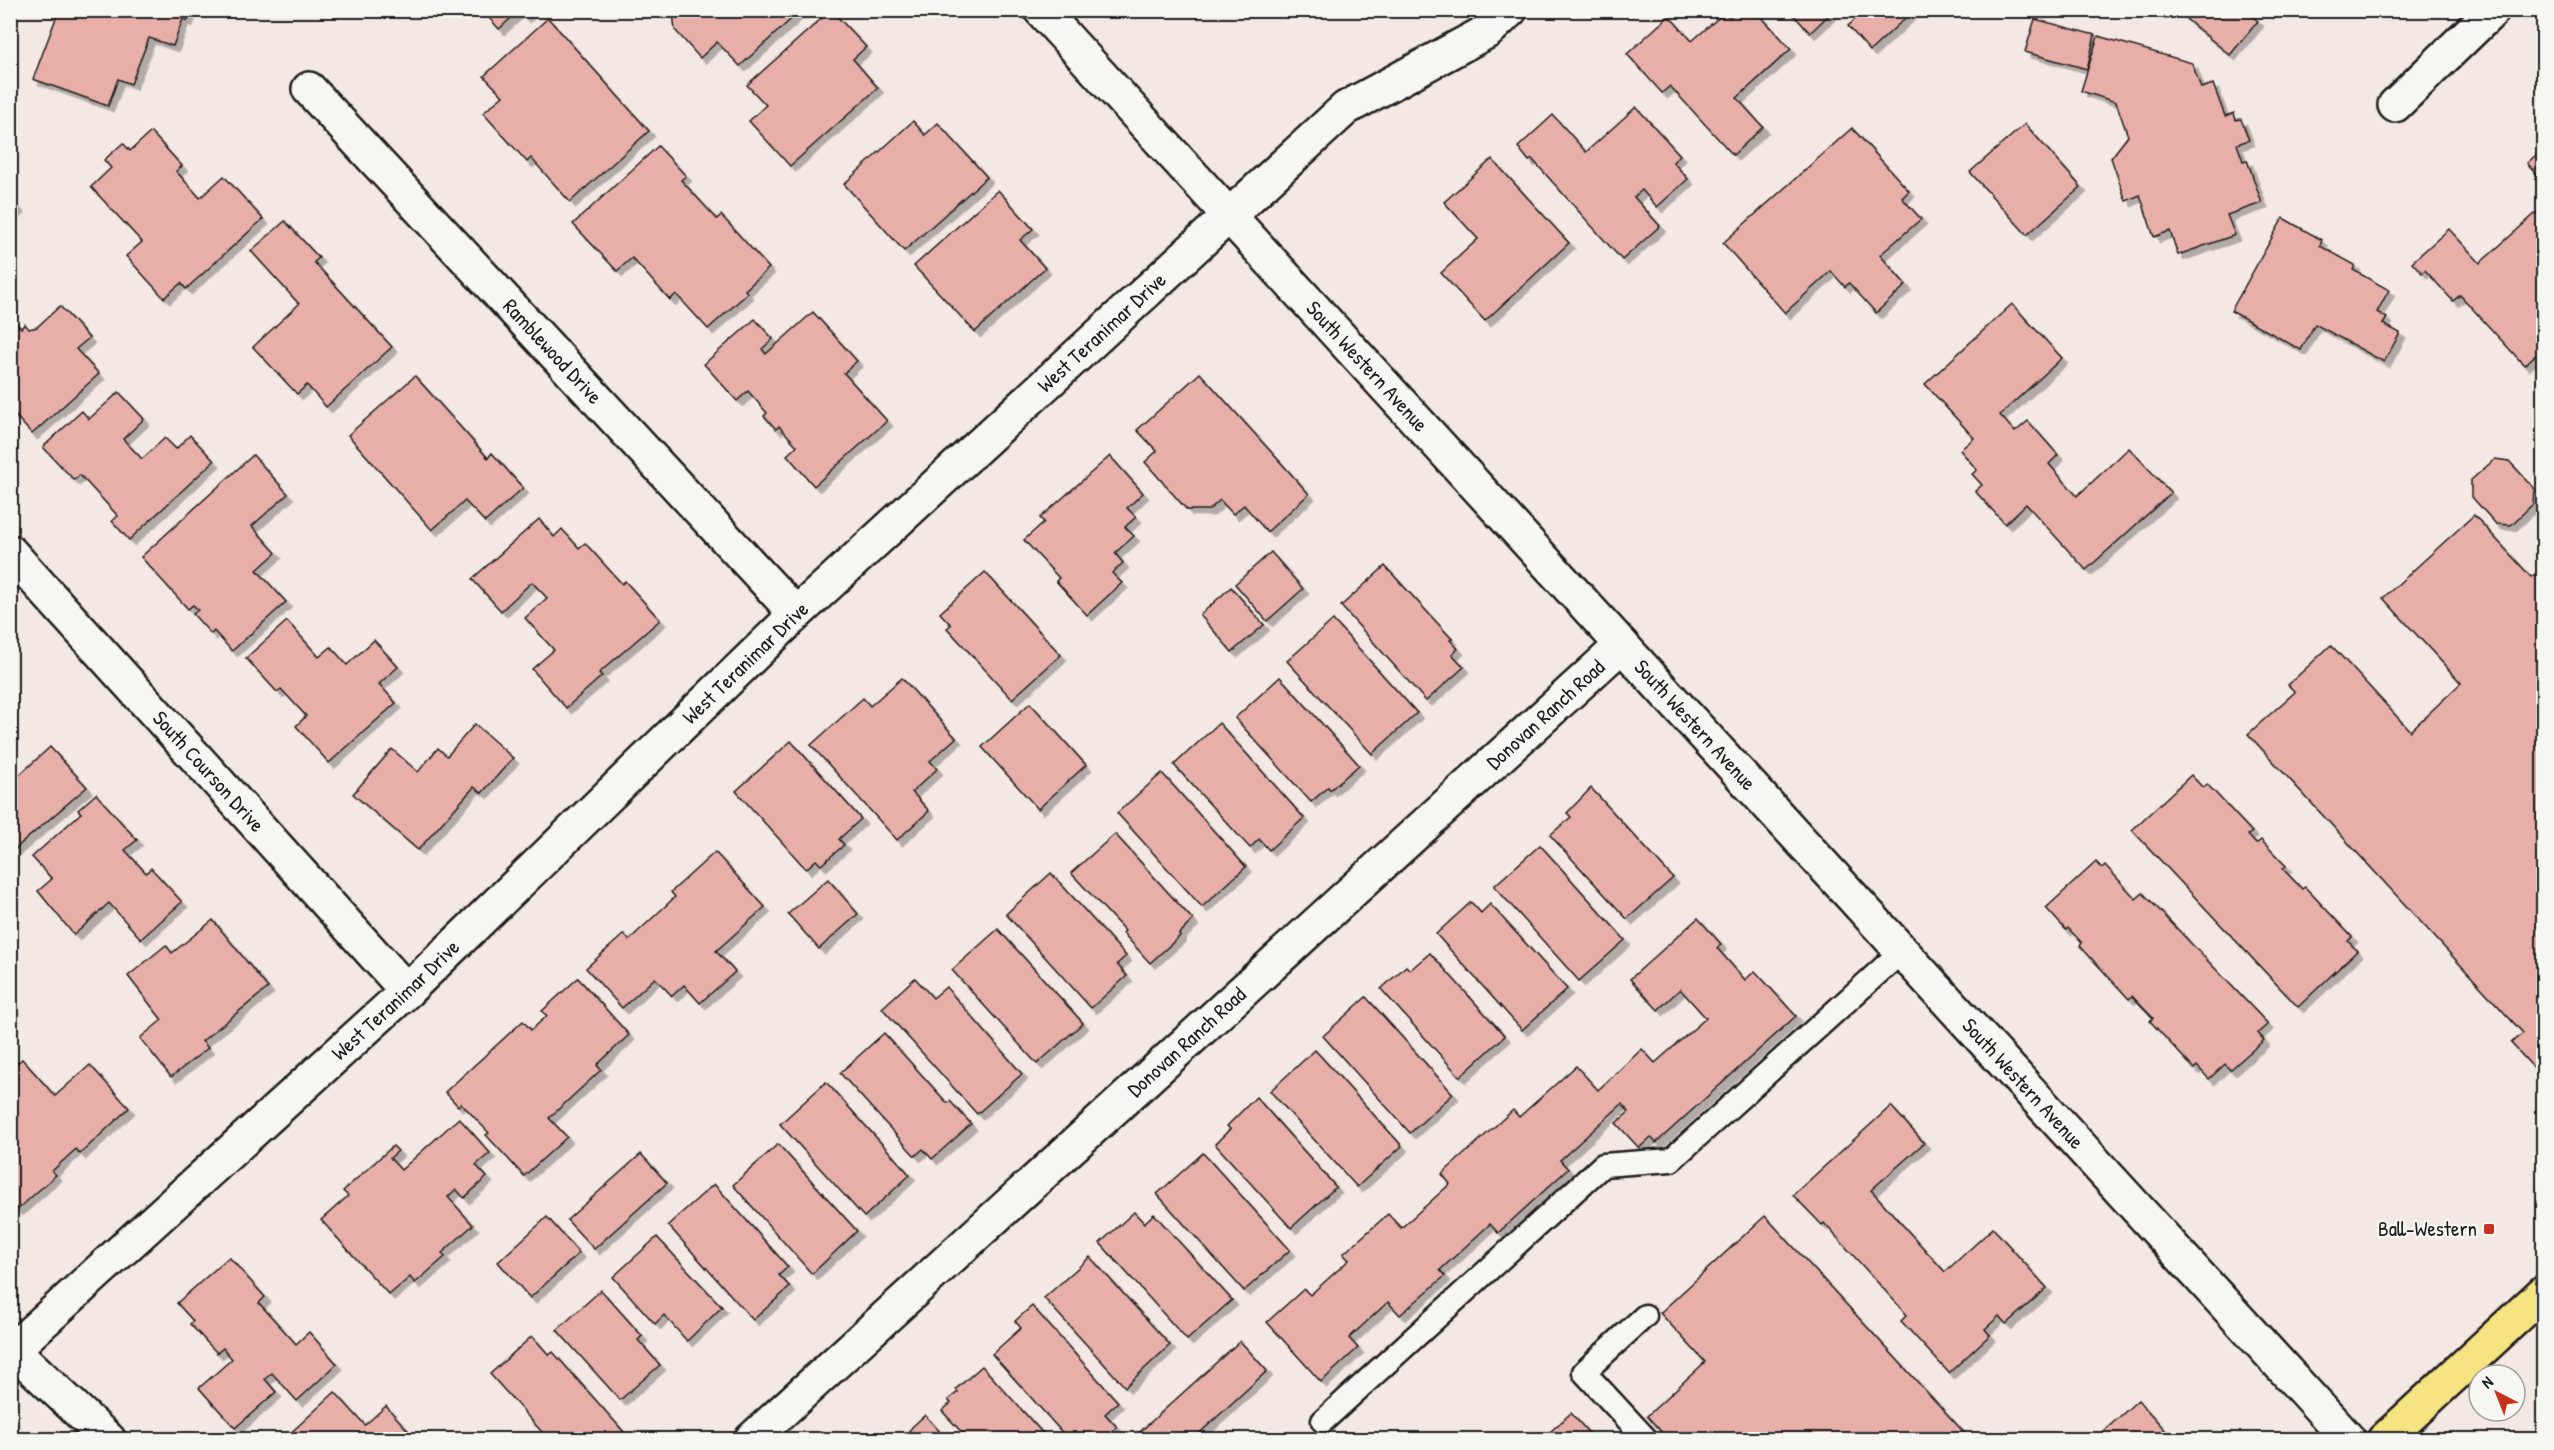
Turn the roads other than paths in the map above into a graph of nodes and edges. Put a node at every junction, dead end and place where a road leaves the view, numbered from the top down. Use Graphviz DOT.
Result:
graph roads {
  1 [pos="1041,10"];
  2 [pos="1509,10"];
  3 [pos="2493,10"];
  4 [pos="309,89"];
  5 [pos="2395,105"];
  6 [pos="1229,215"];
  7 [pos="10,552"];
  8 [pos="796,614"];
  9 [pos="1623,645"];
  10 [pos="1902,951"];
  11 [pos="406,991"];
  12 [pos="2544,1292"];
  13 [pos="1645,1316"];
  14 [pos="11,1350"];
  15 [pos="1323,1421"];
  16 [pos="109,1440"];
  17 [pos="751,1440"];
  18 [pos="1647,1440"];
  19 [pos="2349,1440"];
  20 [pos="2384,1440"];
  1 -- 6 [label="street, South Western Avenue"];
  2 -- 6 [label="street, West Teranimar Drive"];
  3 -- 5 [label="street"];
  4 -- 8 [label="street, Ramblewood Drive"];
  6 -- 8 [label="street, West Teranimar Drive"];
  6 -- 9 [label="street, South Western Avenue"];
  7 -- 11 [label="street, South Courson Drive"];
  8 -- 11 [label="street, West Teranimar Drive"];
  9 -- 10 [label="street, South Western Avenue"];
  9 -- 17 [label="street, Donovan Ranch Road"];
  10 -- 15 [label="lane"];
  10 -- 19 [label="street, South Western Avenue"];
  11 -- 14 [label="street, West Teranimar Drive"];
  12 -- 20 [label="main road"];
  13 -- 18 [label="lane"];
  14 -- 16 [label="street"];
}
